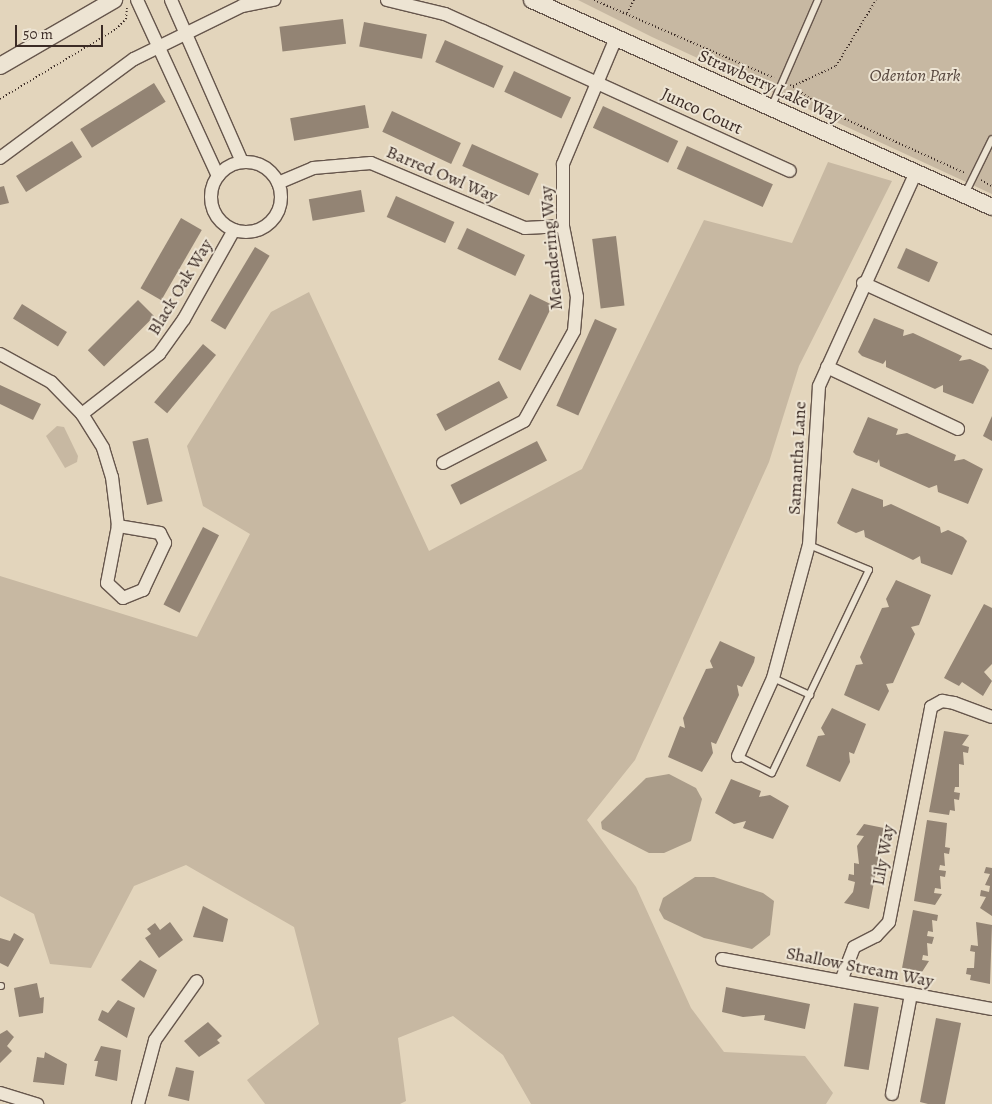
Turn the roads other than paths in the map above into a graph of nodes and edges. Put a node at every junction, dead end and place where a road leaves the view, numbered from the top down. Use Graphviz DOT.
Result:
graph roads {
  1 [pos="114,0"];
  2 [pos="137,0"];
  3 [pos="171,0"];
  4 [pos="274,0"];
  5 [pos="387,0"];
  6 [pos="532,0"];
  7 [pos="818,0"];
  8 [pos="187,34"];
  9 [pos="616,38"];
  10 [pos="159,47"];
  11 [pos="0,66"];
  12 [pos="599,83"];
  13 [pos="770,109"];
  14 [pos="992,139"];
  15 [pos="0,158"];
  16 [pos="242,162"];
  17 [pos="790,171"];
  18 [pos="916,172"];
  19 [pos="218,176"];
  20 [pos="278,183"];
  21 [pos="965,194"];
  22 [pos="992,207"];
  23 [pos="563,226"];
  24 [pos="234,230"];
  25 [pos="863,283"];
  26 [pos="992,342"];
  27 [pos="0,354"];
  28 [pos="827,368"];
  29 [pos="82,414"];
  30 [pos="958,429"];
  31 [pos="443,463"];
  32 [pos="118,526"];
  33 [pos="809,545"];
  34 [pos="772,678"];
  35 [pos="810,695"];
  36 [pos="992,718"];
  37 [pos="738,756"];
  38 [pos="722,959"];
  39 [pos="197,981"];
  40 [pos="841,981"];
  41 [pos="911,994"];
  42 [pos="992,1009"];
  43 [pos="0,1093"];
  44 [pos="892,1094"];
  45 [pos="37,1104"];
  46 [pos="138,1104"];
  1 -- 11 [label="street"];
  2 -- 10 [label="street"];
  3 -- 8 [label="street"];
  4 -- 8 [label="street"];
  5 -- 12 [label="street, Junco Court"];
  6 -- 9 [label="street, Strawberry Lake Way"];
  7 -- 13 [label="lane"];
  8 -- 10 [label="street"];
  8 -- 16 [label="street"];
  9 -- 12 [label="street, Meandering Way"];
  9 -- 13 [label="street, Strawberry Lake Way"];
  10 -- 15 [label="street"];
  10 -- 19 [label="street"];
  12 -- 17 [label="street, Junco Court"];
  12 -- 23 [label="street, Meandering Way"];
  13 -- 18 [label="street, Strawberry Lake Way"];
  14 -- 21 [label="lane"];
  16 -- 19 [label="street"];
  16 -- 20 [label="street"];
  18 -- 21 [label="street, Strawberry Lake Way"];
  18 -- 25 [label="street, Samantha Lane"];
  19 -- 24 [label="street"];
  20 -- 23 [label="street, Barred Owl Way"];
  20 -- 24 [label="street"];
  21 -- 22 [label="street, Strawberry Lake Way"];
  23 -- 31 [label="street, Meandering Way"];
  24 -- 29 [label="street, Black Oak Way"];
  25 -- 26 [label="street"];
  25 -- 28 [label="street, Samantha Lane"];
  27 -- 29 [label="street"];
  28 -- 30 [label="street"];
  28 -- 33 [label="street, Samantha Lane"];
  29 -- 32 [label="street"];
  32 -- 32 [label="street"];
  33 -- 34 [label="street, Samantha Lane"];
  33 -- 35 [label="lane"];
  34 -- 35 [label="lane"];
  34 -- 37 [label="street, Samantha Lane"];
  35 -- 37 [label="lane"];
  36 -- 40 [label="street, Lily Way"];
  38 -- 40 [label="street, Shallow Stream Way"];
  39 -- 46 [label="street"];
  40 -- 41 [label="street, Shallow Stream Way"];
  41 -- 42 [label="street, Shallow Stream Way"];
  41 -- 44 [label="street"];
  43 -- 45 [label="street"];
}
